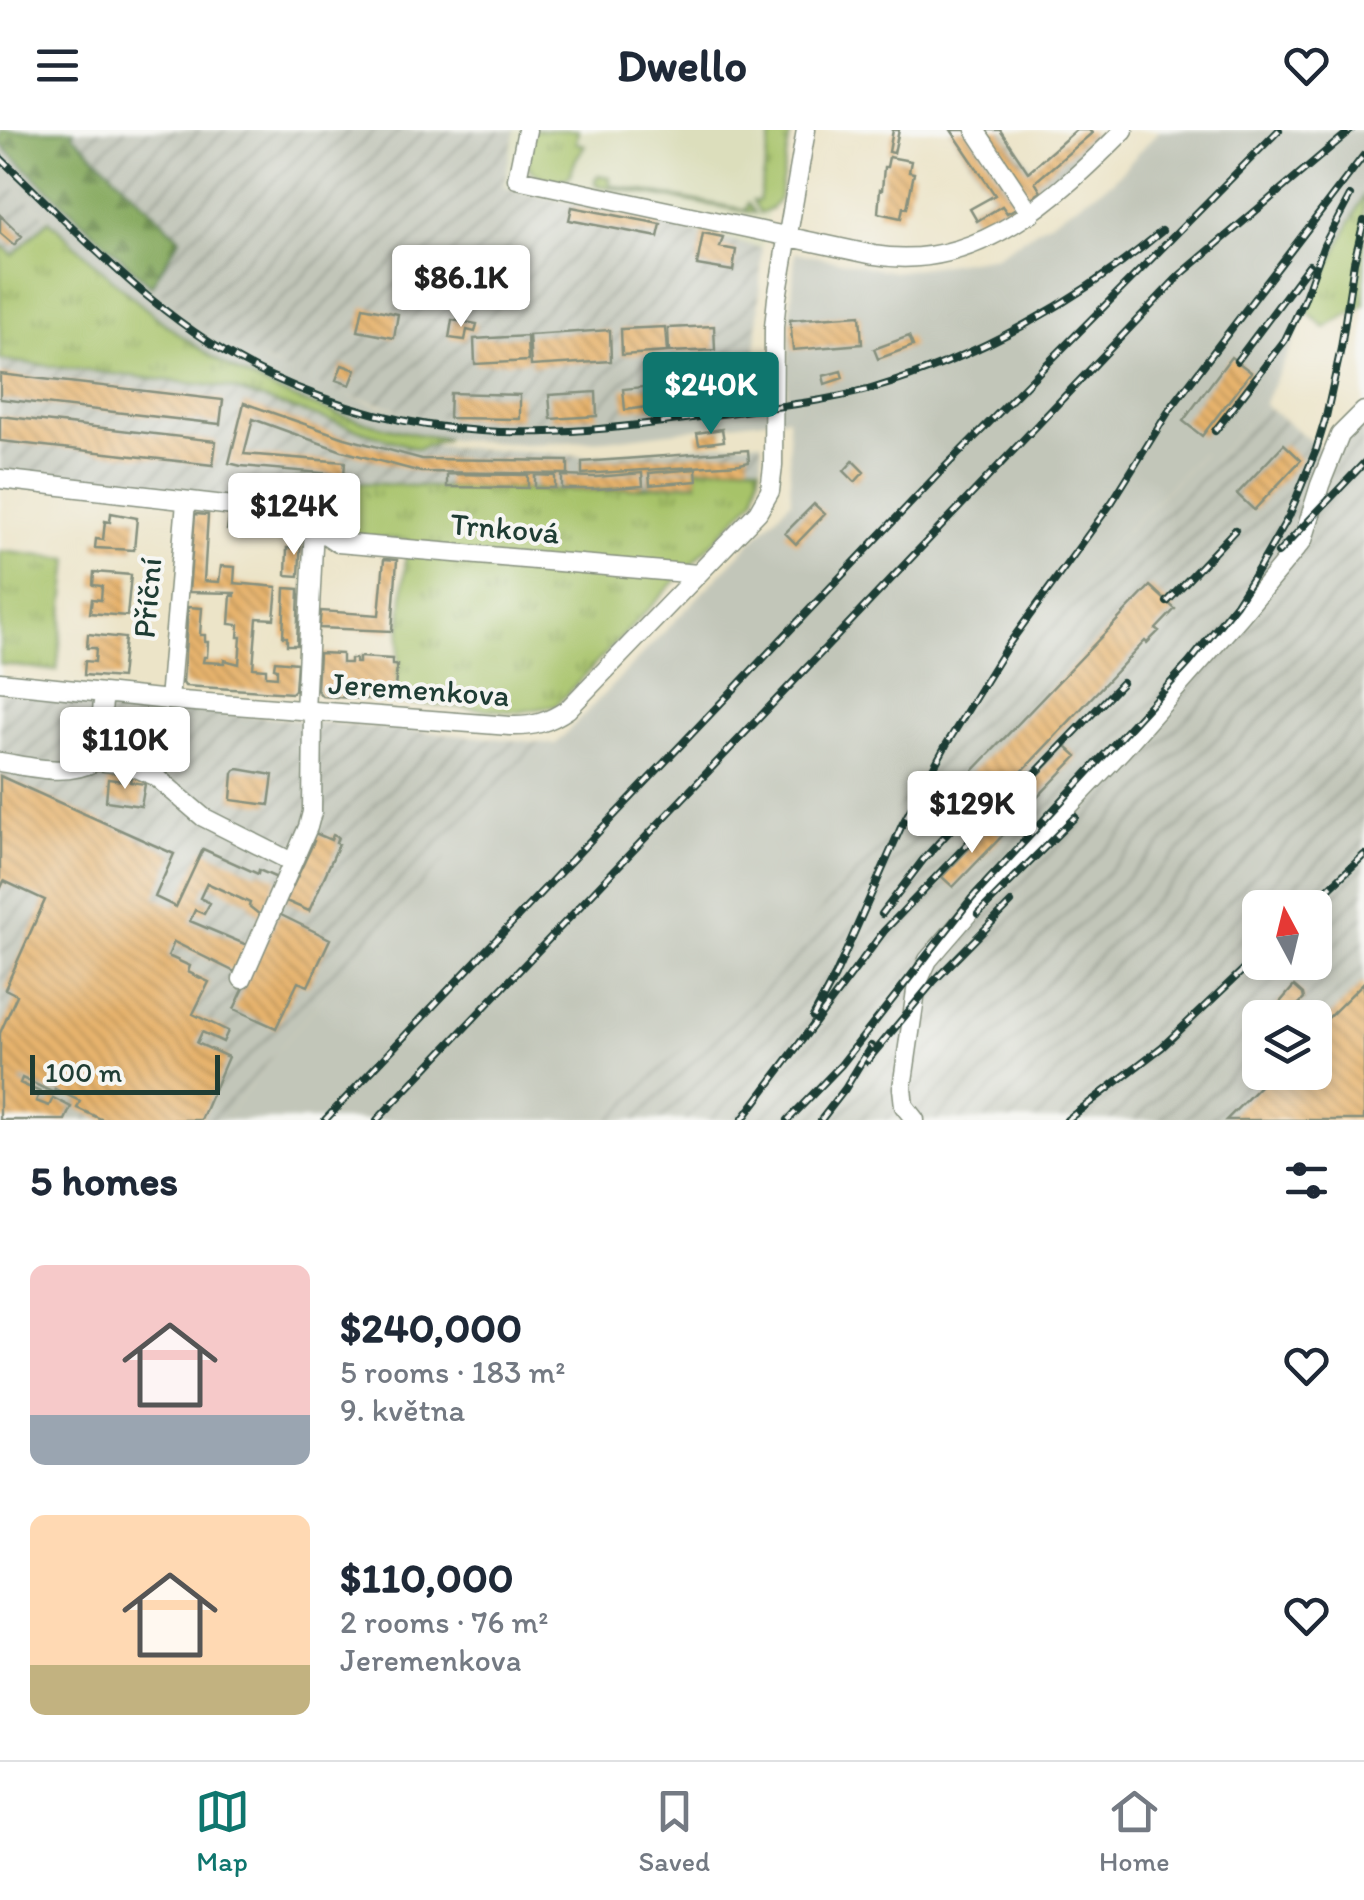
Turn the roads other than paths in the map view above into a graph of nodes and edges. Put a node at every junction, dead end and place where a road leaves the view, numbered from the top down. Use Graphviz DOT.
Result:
graph roads {
  1 [pos="527,130"];
  2 [pos="806,130"];
  3 [pos="975,130"];
  4 [pos="1124,130"];
  5 [pos="1031,214"];
  6 [pos="786,236"];
  7 [pos="1364,411"];
  8 [pos="0,480"];
  9 [pos="186,502"];
  10 [pos="314,526"];
  11 [pos="698,574"];
  12 [pos="0,682"];
  13 [pos="104,694"];
  14 [pos="169,700"];
  15 [pos="309,711"];
  16 [pos="96,761"];
  17 [pos="0,762"];
  18 [pos="292,862"];
  19 [pos="242,980"];
  20 [pos="914,1120"];
  1 -- 6 [label="street"];
  2 -- 6 [label="street, Jeremenkova"];
  3 -- 5 [label="street"];
  4 -- 5 [label="street"];
  5 -- 6 [label="street"];
  6 -- 11 [label="street, Jeremenkova"];
  7 -- 20 [label="street"];
  8 -- 9 [label="street, Trnková"];
  9 -- 10 [label="street, Trnková"];
  9 -- 14 [label="street, Příční"];
  10 -- 11 [label="street, Trnková"];
  10 -- 15 [label="street"];
  11 -- 15 [label="street, Jeremenkova"];
  12 -- 13 [label="street, Jeremenkova"];
  13 -- 14 [label="street, Jeremenkova"];
  13 -- 16 [label="street"];
  14 -- 15 [label="street, Jeremenkova"];
  15 -- 18 [label="street"];
  16 -- 17 [label="street"];
  16 -- 18 [label="street"];
  18 -- 19 [label="street"];
}
